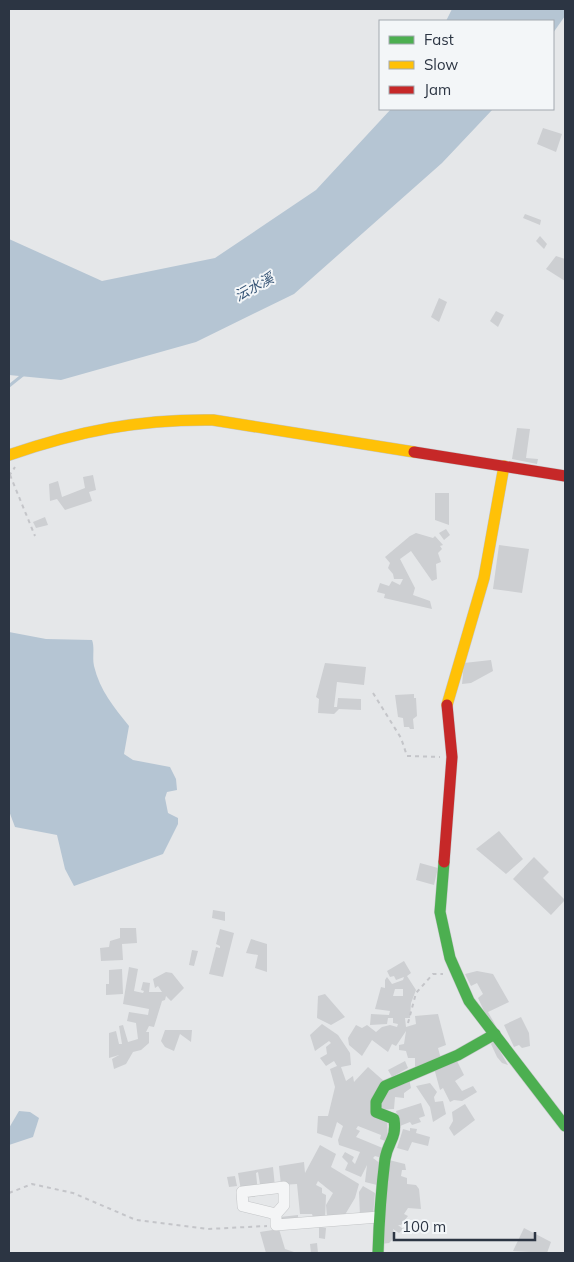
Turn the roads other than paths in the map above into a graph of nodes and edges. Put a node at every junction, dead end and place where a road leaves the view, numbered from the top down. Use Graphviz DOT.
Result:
graph roads {
  1 [pos="9,455"];
  2 [pos="504,466"];
  3 [pos="565,476"];
  4 [pos="495,1034"];
  5 [pos="565,1126"];
  6 [pos="379,1217"];
  7 [pos="276,1220"];
  8 [pos="378,1253"];
  1 -- 2 [label="street"];
  2 -- 3 [label="street"];
  2 -- 4 [label="street"];
  4 -- 5 [label="street"];
  4 -- 6 [label="street"];
  6 -- 7 [label="street"];
  6 -- 8 [label="street"];
}
